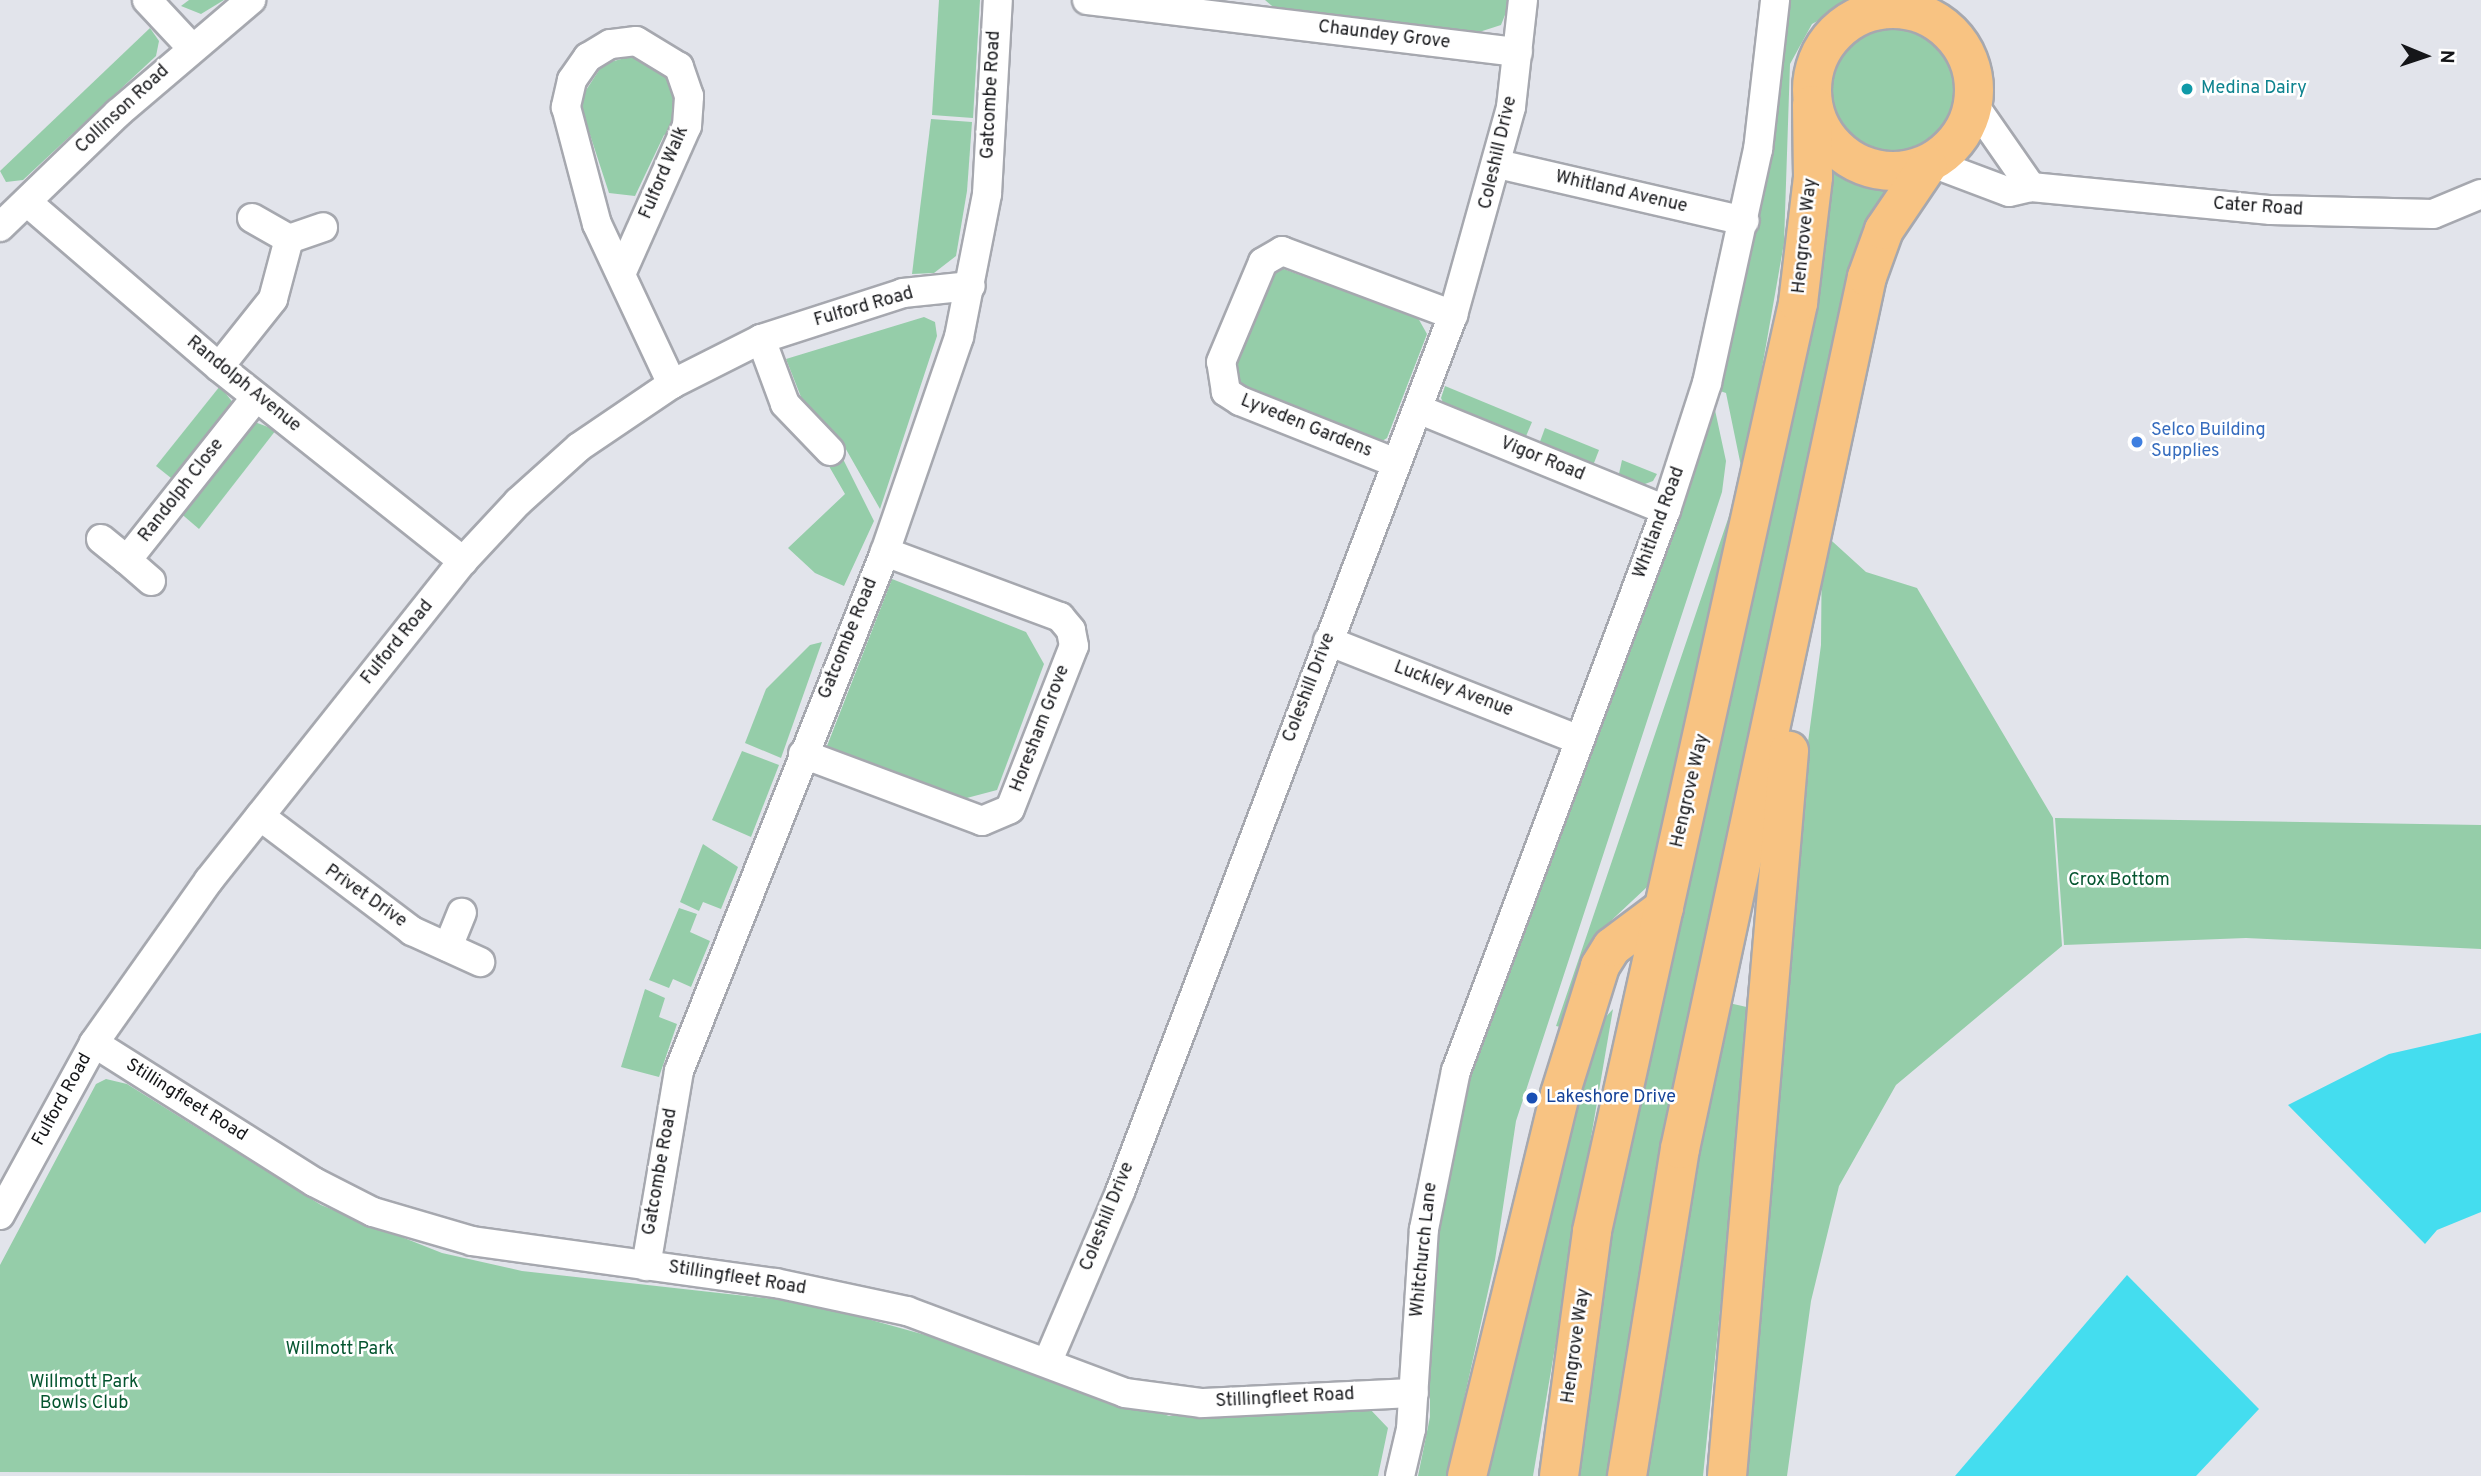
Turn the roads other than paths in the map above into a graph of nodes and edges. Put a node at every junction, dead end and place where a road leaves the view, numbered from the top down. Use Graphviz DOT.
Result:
graph roads {
  1 [pos="147,0"];
  2 [pos="251,0"];
  3 [pos="998,0"];
  4 [pos="1087,0"];
  5 [pos="1523,0"];
  6 [pos="1774,0"];
  7 [pos="1877,5"];
  8 [pos="1252,10"];
  9 [pos="1939,12"];
  10 [pos="191,47"];
  11 [pos="1518,52"];
  12 [pos="1812,105"];
  13 [pos="1974,105"];
  14 [pos="1498,164"];
  15 [pos="1930,164"];
  16 [pos="2031,187"];
  17 [pos="2481,194"];
  18 [pos="9,214"];
  19 [pos="251,218"];
  20 [pos="1745,221"];
  21 [pos="323,227"];
  22 [pos="289,239"];
  23 [pos="621,274"];
  24 [pos="971,286"];
  25 [pos="1453,316"];
  26 [pos="761,339"];
  27 [pos="219,367"];
  28 [pos="671,384"];
  29 [pos="256,397"];
  30 [pos="1418,409"];
  31 [pos="830,451"];
  32 [pos="1396,463"];
  33 [pos="1666,510"];
  34 [pos="101,539"];
  35 [pos="885,552"];
  36 [pos="127,560"];
  37 [pos="463,561"];
  38 [pos="151,581"];
  39 [pos="1803,595"];
  40 [pos="1328,641"];
  41 [pos="1577,739"];
  42 [pos="803,754"];
  43 [pos="260,816"];
  44 [pos="1664,908"];
  45 [pos="462,913"];
  46 [pos="448,947"];
  47 [pos="480,962"];
  48 [pos="1469,1026"];
  49 [pos="94,1043"];
  50 [pos="0,1215"];
  51 [pos="646,1266"];
  52 [pos="1048,1361"];
  53 [pos="1414,1392"];
  54 [pos="1400,1476"];
  55 [pos="1467,1476"];
  56 [pos="1559,1476"];
  57 [pos="1628,1476"];
  58 [pos="1727,1476"];
  1 -- 10 [label="street"];
  2 -- 10 [label="street, Collinson Road"];
  3 -- 24 [label="street, Gatcombe Road"];
  4 -- 8 [label="street, Chaundey Grove"];
  5 -- 11 [label="street, Coleshill Drive"];
  6 -- 20 [label="street, Whitland Road"];
  7 -- 9 [label="highway"];
  7 -- 12 [label="highway"];
  8 -- 11 [label="street, Chaundey Grove"];
  9 -- 13 [label="highway"];
  10 -- 18 [label="street, Collinson Road"];
  11 -- 14 [label="street, Coleshill Drive"];
  12 -- 15 [label="highway"];
  12 -- 44 [label="highway, Hengrove Way"];
  13 -- 15 [label="highway"];
  13 -- 16 [label="street"];
  14 -- 20 [label="street, Whitland Avenue"];
  14 -- 25 [label="street, Coleshill Drive"];
  15 -- 16 [label="street, Cater Road"];
  15 -- 39 [label="highway"];
  16 -- 17 [label="street, Cater Road"];
  18 -- 27 [label="street, Randolph Avenue"];
  19 -- 22 [label="street"];
  20 -- 33 [label="street, Whitland Road"];
  21 -- 22 [label="street"];
  22 -- 27 [label="street"];
  23 -- 23 [label="street, Fulford Walk"];
  23 -- 28 [label="street, Fulford Walk"];
  24 -- 26 [label="street, Fulford Road"];
  24 -- 35 [label="street, Gatcombe Road"];
  25 -- 30 [label="street, Coleshill Drive"];
  25 -- 32 [label="street, Lyveden Gardens"];
  26 -- 28 [label="street, Fulford Road"];
  26 -- 31 [label="street"];
  27 -- 29 [label="street, Randolph Avenue"];
  28 -- 37 [label="street, Fulford Road"];
  29 -- 36 [label="street, Randolph Close"];
  29 -- 37 [label="street, Randolph Avenue"];
  30 -- 32 [label="street, Coleshill Drive"];
  30 -- 33 [label="street, Vigor Road"];
  32 -- 40 [label="street, Coleshill Drive"];
  33 -- 41 [label="street, Whitland Road"];
  34 -- 36 [label="street"];
  35 -- 42 [label="street, Gatcombe Road"];
  35 -- 42 [label="street, Horesham Grove"];
  36 -- 38 [label="street, Randolph Close"];
  37 -- 43 [label="street, Fulford Road"];
  39 -- 57 [label="highway"];
  39 -- 58 [label="highway"];
  40 -- 41 [label="street, Luckley Avenue"];
  40 -- 52 [label="street, Coleshill Drive"];
  41 -- 48 [label="street, Whitland Road"];
  42 -- 51 [label="street, Gatcombe Road"];
  43 -- 46 [label="street, Privet Drive"];
  43 -- 49 [label="street, Fulford Road"];
  44 -- 55 [label="highway"];
  44 -- 56 [label="highway, Hengrove Way"];
  45 -- 46 [label="street"];
  46 -- 47 [label="street, Privet Drive"];
  48 -- 53 [label="street, Whitchurch Lane"];
  49 -- 50 [label="street, Fulford Road"];
  49 -- 51 [label="street, Stillingfleet Road"];
  51 -- 52 [label="street, Stillingfleet Road"];
  52 -- 53 [label="street, Stillingfleet Road"];
  53 -- 54 [label="street, Whitchurch Lane"];
}
